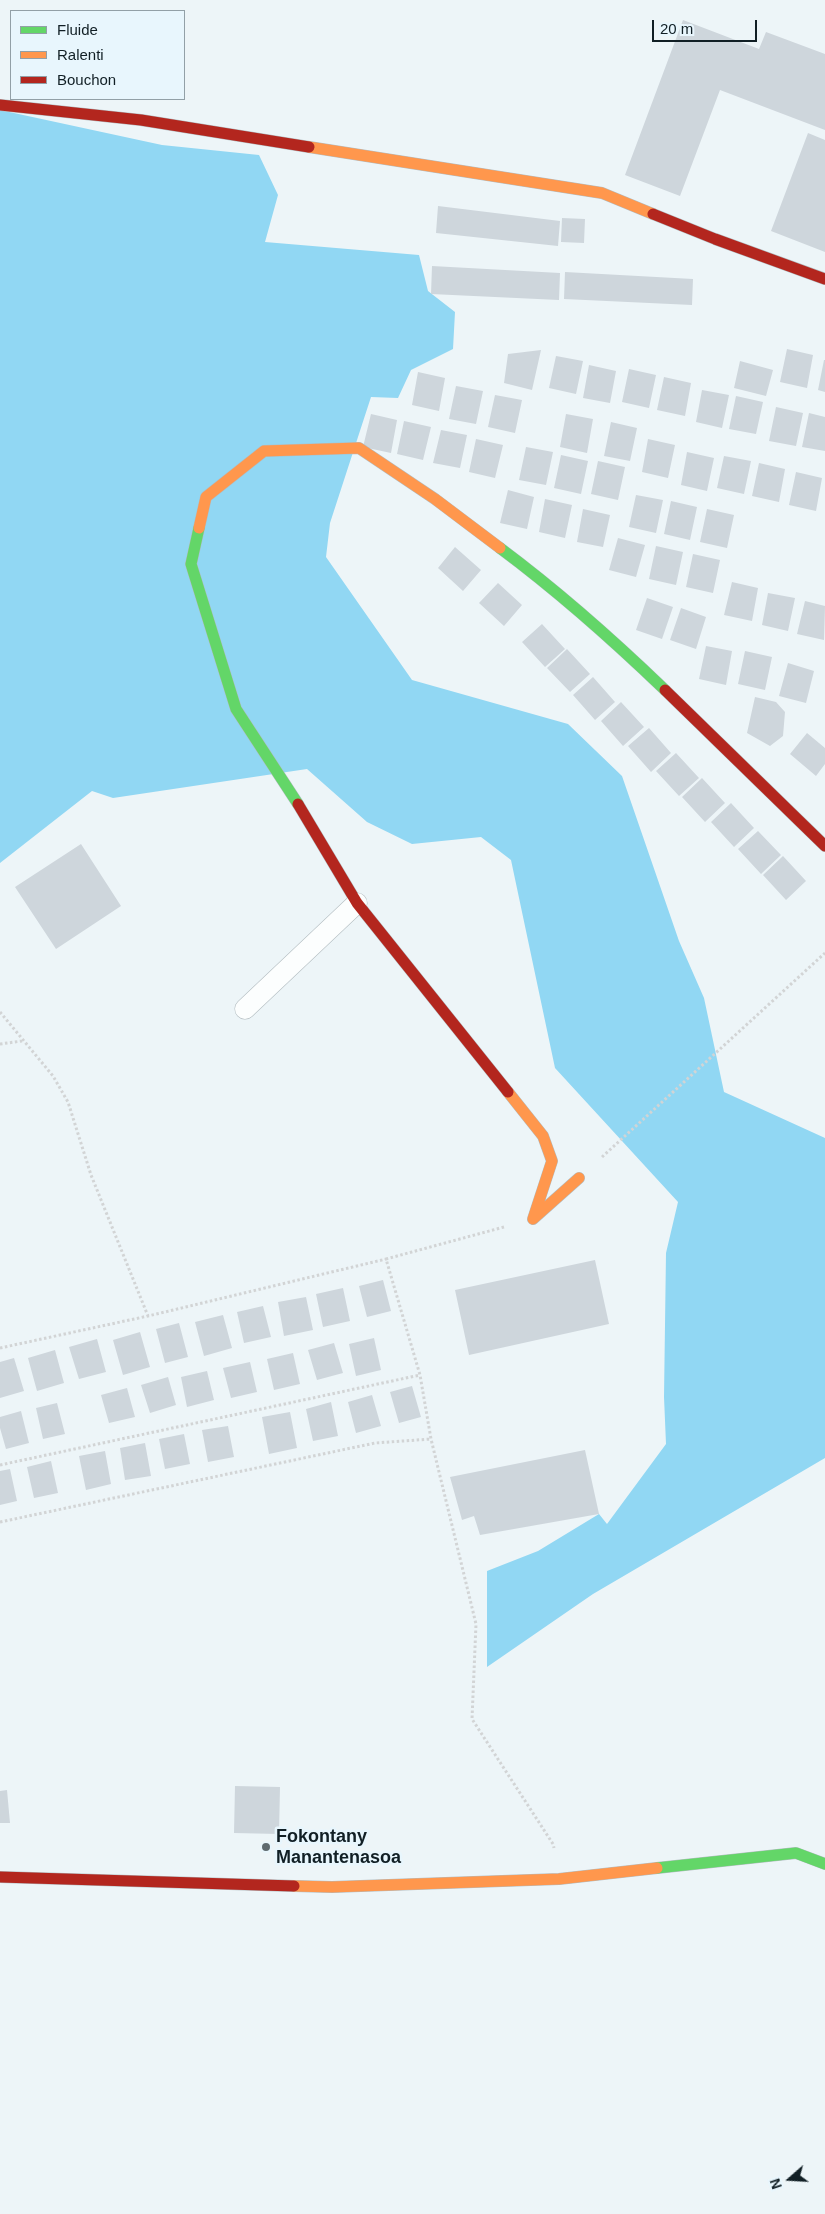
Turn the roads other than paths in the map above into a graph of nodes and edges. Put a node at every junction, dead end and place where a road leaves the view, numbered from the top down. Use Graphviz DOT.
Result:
graph roads {
  1 [pos="0,105"];
  2 [pos="825,279"];
  3 [pos="825,846"];
  4 [pos="357,903"];
  5 [pos="245,1009"];
  6 [pos="579,1178"];
  7 [pos="825,1864"];
  8 [pos="0,1877"];
  1 -- 2 [label="street"];
  3 -- 4 [label="street"];
  4 -- 5 [label="lane"];
  4 -- 6 [label="street"];
  7 -- 8 [label="street"];
}
